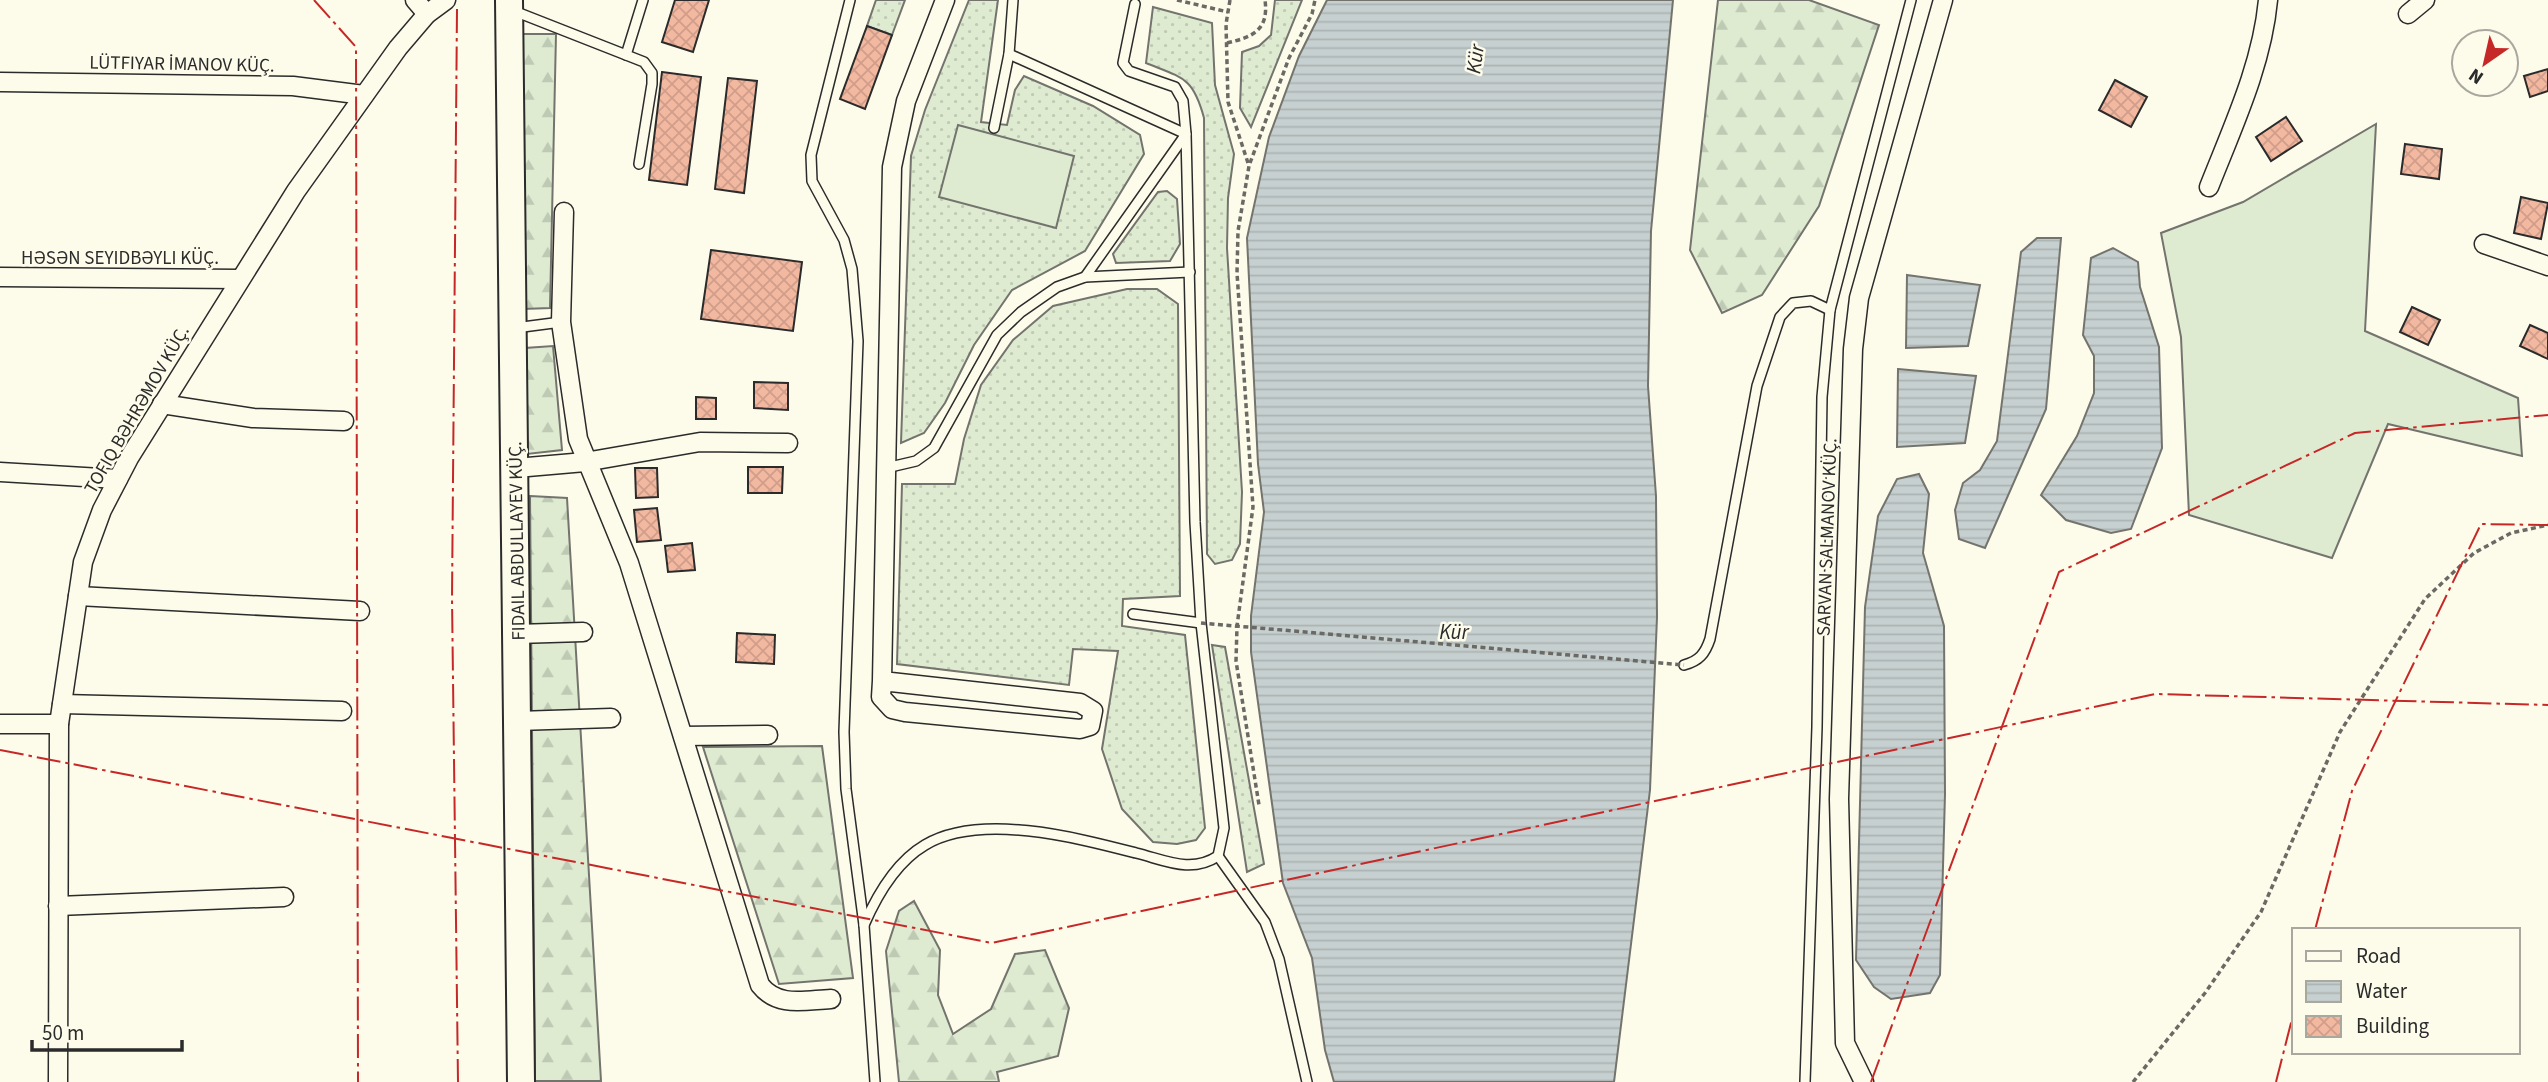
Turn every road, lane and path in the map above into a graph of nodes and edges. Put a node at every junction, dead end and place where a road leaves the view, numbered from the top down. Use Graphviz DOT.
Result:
graph roads {
  1 [pos="415,0"];
  2 [pos="446,0"];
  3 [pos="643,0"];
  4 [pos="850,0"];
  5 [pos="945,0"];
  6 [pos="1013,0"];
  7 [pos="1177,0"];
  8 [pos="1230,0"];
  9 [pos="1265,0"];
  10 [pos="1315,0"];
  11 [pos="1911,0"];
  12 [pos="1944,0"];
  13 [pos="2268,0"];
  14 [pos="2425,0"];
  15 [pos="509,4"];
  16 [pos="1135,4"];
  17 [pos="1228,12"];
  18 [pos="427,14"];
  19 [pos="2408,14"];
  20 [pos="1227,43"];
  21 [pos="626,54"];
  22 [pos="1009,54"];
  23 [pos="0,82"];
  24 [pos="364,95"];
  25 [pos="994,128"];
  26 [pos="1186,134"];
  27 [pos="639,164"];
  28 [pos="1250,166"];
  29 [pos="2209,187"];
  30 [pos="564,212"];
  31 [pos="2484,244"];
  32 [pos="2548,266"];
  33 [pos="1190,272"];
  34 [pos="0,277"];
  35 [pos="1085,277"];
  36 [pos="239,279"];
  37 [pos="1830,310"];
  38 [pos="561,322"];
  39 [pos="514,328"];
  40 [pos="162,404"];
  41 [pos="344,421"];
  42 [pos="788,443"];
  43 [pos="586,462"];
  44 [pos="516,468"];
  45 [pos="886,468"];
  46 [pos="0,472"];
  47 [pos="118,479"];
  48 [pos="2548,525"];
  49 [pos="78,596"];
  50 [pos="360,611"];
  51 [pos="1133,614"];
  52 [pos="1201,623"];
  53 [pos="1237,626"];
  54 [pos="583,632"];
  55 [pos="517,634"];
  56 [pos="1684,665"];
  57 [pos="882,681"];
  58 [pos="62,704"];
  59 [pos="342,711"];
  60 [pos="611,718"];
  61 [pos="518,721"];
  62 [pos="0,724"];
  63 [pos="59,724"];
  64 [pos="768,735"];
  65 [pos="683,736"];
  66 [pos="1259,806"];
  67 [pos="1218,856"];
  68 [pos="284,897"];
  69 [pos="58,906"];
  70 [pos="864,925"];
  71 [pos="831,999"];
  72 [pos="58,1082"];
  73 [pos="522,1082"];
  74 [pos="875,1082"];
  75 [pos="1307,1082"];
  76 [pos="1805,1082"];
  77 [pos="1864,1082"];
  78 [pos="2133,1082"];
  1 -- 18 [label="street"];
  2 -- 18 [label="street, TOFIQ BƏHRƏMOV KÜÇ."];
  3 -- 21 [label="lane"];
  4 -- 70 [label="lane"];
  5 -- 45 [label="street"];
  6 -- 22 [label="lane"];
  7 -- 17 [label="path"];
  8 -- 17 [label="path"];
  9 -- 20 [label="path"];
  10 -- 28 [label="path"];
  11 -- 37 [label="lane"];
  12 -- 77 [label="street, SARVAN SALMANOV KÜÇ."];
  13 -- 29 [label="street"];
  14 -- 19 [label="street"];
  15 -- 21 [label="lane"];
  15 -- 39 [label="street, FIDAIL ABDULLAYEV KÜÇ."];
  16 -- 26 [label="lane"];
  17 -- 20 [label="path"];
  18 -- 24 [label="street, TOFIQ BƏHRƏMOV KÜÇ."];
  20 -- 28 [label="path"];
  21 -- 27 [label="lane"];
  22 -- 25 [label="lane"];
  22 -- 26 [label="lane"];
  23 -- 24 [label="street, LÜTFIYAR İMANOV KÜÇ."];
  24 -- 36 [label="street, TOFIQ BƏHRƏMOV KÜÇ."];
  26 -- 33 [label="lane"];
  26 -- 35 [label="lane"];
  28 -- 53 [label="path"];
  30 -- 38 [label="street"];
  31 -- 32 [label="street"];
  33 -- 35 [label="lane"];
  33 -- 52 [label="lane"];
  34 -- 36 [label="street, HƏSƏN SEYIDBƏYLI KÜÇ."];
  35 -- 45 [label="lane"];
  36 -- 40 [label="street, TOFIQ BƏHRƏMOV KÜÇ."];
  37 -- 56 [label="lane"];
  37 -- 76 [label="lane"];
  38 -- 39 [label="lane"];
  38 -- 43 [label="street"];
  39 -- 44 [label="street, FIDAIL ABDULLAYEV KÜÇ."];
  40 -- 41 [label="street"];
  40 -- 47 [label="street, TOFIQ BƏHRƏMOV KÜÇ."];
  42 -- 43 [label="street"];
  43 -- 44 [label="street"];
  43 -- 65 [label="street"];
  44 -- 55 [label="street, FIDAIL ABDULLAYEV KÜÇ."];
  45 -- 57 [label="street"];
  46 -- 47 [label="street"];
  47 -- 49 [label="street, TOFIQ BƏHRƏMOV KÜÇ."];
  48 -- 78 [label="path"];
  49 -- 50 [label="street"];
  49 -- 58 [label="street, TOFIQ BƏHRƏMOV KÜÇ."];
  51 -- 52 [label="lane"];
  52 -- 53 [label="path, bridge"];
  52 -- 67 [label="lane"];
  53 -- 56 [label="path, bridge"];
  53 -- 66 [label="path"];
  54 -- 55 [label="street"];
  55 -- 61 [label="street, FIDAIL ABDULLAYEV KÜÇ."];
  57 -- 57 [label="street"];
  58 -- 59 [label="street"];
  58 -- 63 [label="street, TOFIQ BƏHRƏMOV KÜÇ."];
  60 -- 61 [label="street"];
  61 -- 73 [label="street, FIDAIL ABDULLAYEV KÜÇ."];
  62 -- 63 [label="street"];
  63 -- 69 [label="street, TOFIQ BƏHRƏMOV KÜÇ."];
  64 -- 65 [label="street"];
  65 -- 71 [label="street"];
  67 -- 70 [label="lane"];
  67 -- 75 [label="lane"];
  68 -- 69 [label="street"];
  69 -- 72 [label="street, TOFIQ BƏHRƏMOV KÜÇ."];
  70 -- 74 [label="lane"];
}
